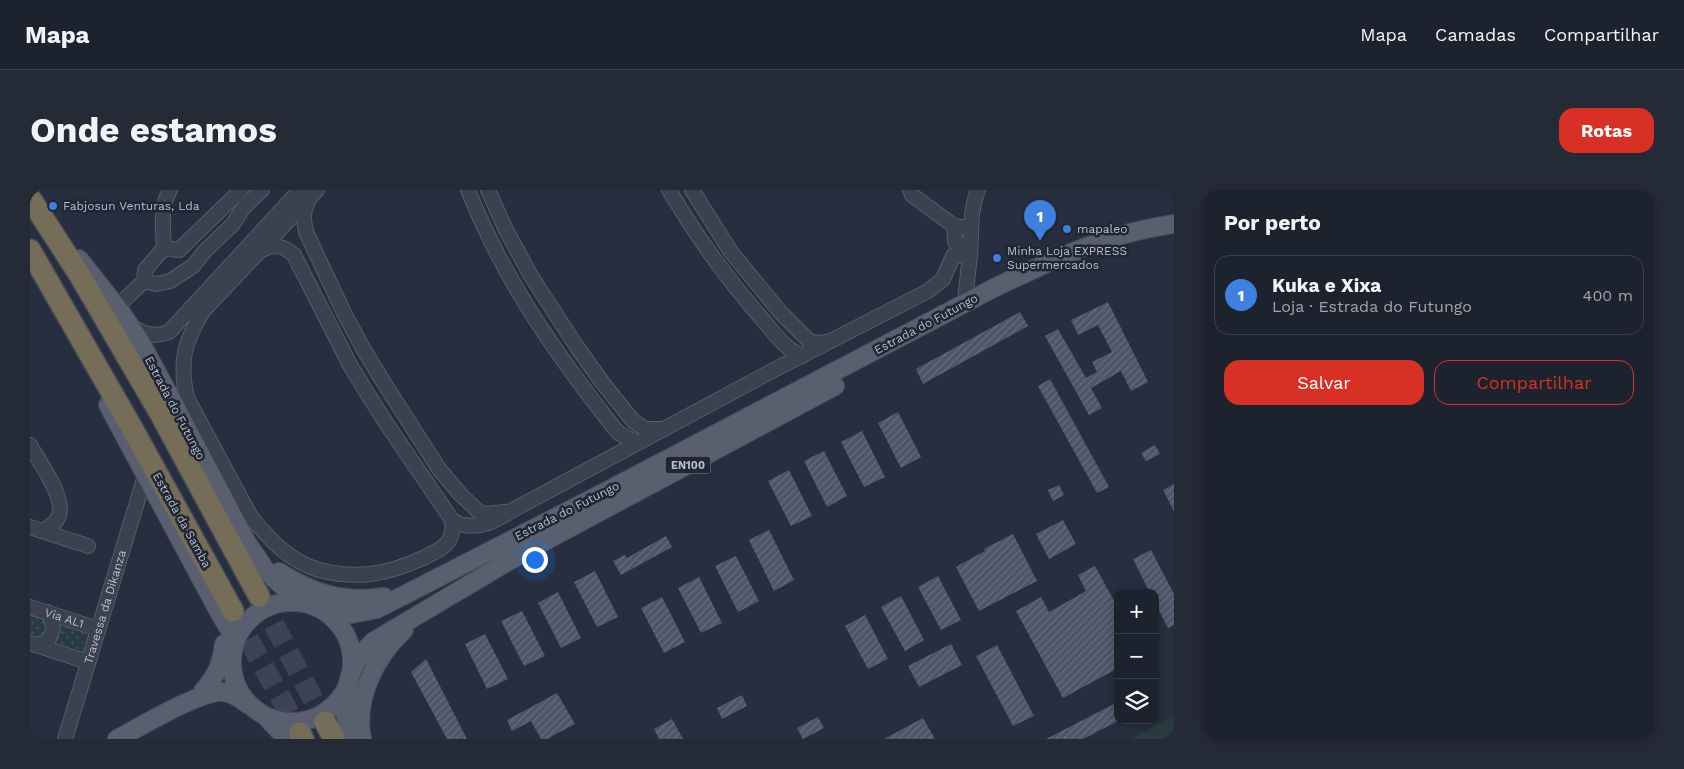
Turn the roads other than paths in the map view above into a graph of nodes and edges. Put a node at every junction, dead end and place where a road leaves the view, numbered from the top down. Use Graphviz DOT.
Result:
graph roads {
  1 [pos="241,190"];
  2 [pos="262,190"];
  3 [pos="468,190"];
  4 [pos="488,190"];
  5 [pos="669,190"];
  6 [pos="692,190"];
  7 [pos="910,190"];
  8 [pos="978,190"];
  9 [pos="167,192"];
  10 [pos="310,192"];
  11 [pos="31,200"];
  12 [pos="1174,224"];
  13 [pos="954,226"];
  14 [pos="970,228"];
  15 [pos="1174,236"];
  16 [pos="164,248"];
  17 [pos="30,250"];
  18 [pos="179,250"];
  19 [pos="261,250"];
  20 [pos="970,251"];
  21 [pos="30,256"];
  22 [pos="522,260"];
  23 [pos="193,266"];
  24 [pos="505,268"];
  25 [pos="88,278"];
  26 [pos="144,282"];
  27 [pos="540,290"];
  28 [pos="522,300"];
  29 [pos="965,304"];
  30 [pos="117,307"];
  31 [pos="128,323"];
  32 [pos="797,331"];
  33 [pos="780,340"];
  34 [pos="830,342"];
  35 [pos="802,356"];
  36 [pos="375,368"];
  37 [pos="770,372"];
  38 [pos="358,378"];
  39 [pos="393,398"];
  40 [pos="377,409"];
  41 [pos="633,421"];
  42 [pos="615,428"];
  43 [pos="665,428"];
  44 [pos="637,443"];
  45 [pos="30,444"];
  46 [pos="609,458"];
  47 [pos="145,476"];
  48 [pos="472,505"];
  49 [pos="511,511"];
  50 [pos="458,523"];
  51 [pos="36,529"];
  52 [pos="243,536"];
  53 [pos="88,546"];
  54 [pos="407,592"];
  55 [pos="259,596"];
  56 [pos="30,607"];
  57 [pos="316,607"];
  58 [pos="47,612"];
  59 [pos="226,612"];
  60 [pos="419,616"];
  61 [pos="98,628"];
  62 [pos="33,644"];
  63 [pos="234,644"];
  64 [pos="88,662"];
  65 [pos="349,679"];
  66 [pos="198,695"];
  67 [pos="254,709"];
  68 [pos="297,737"];
  69 [pos="65,739"];
  70 [pos="117,739"];
  71 [pos="350,739"];
  72 [pos="362,739"];
  1 -- 18 [label="street"];
  2 -- 23 [label="street"];
  3 -- 24 [label="street"];
  4 -- 22 [label="street"];
  5 -- 33 [label="street"];
  6 -- 32 [label="street"];
  7 -- 13 [label="street"];
  8 -- 14 [label="street"];
  9 -- 16 [label="street"];
  10 -- 19 [label="street"];
  10 -- 31 [label="street"];
  10 -- 36 [label="street"];
  11 -- 25 [label="highway"];
  12 -- 29 [label="main road, Estrada do Futungo / EN100"];
  13 -- 14 [label="street"];
  13 -- 20 [label="street"];
  14 -- 20 [label="street"];
  15 -- 60 [label="main road, Estrada do Futungo / EN100"];
  16 -- 18 [label="street"];
  16 -- 26 [label="street"];
  17 -- 59 [label="highway, Estrada da Samba"];
  18 -- 23 [label="street"];
  19 -- 38 [label="street"];
  19 -- 50 [label="street"];
  20 -- 29 [label="street"];
  20 -- 34 [label="street"];
  21 -- 47 [label="main road"];
  22 -- 24 [label="street"];
  22 -- 27 [label="street"];
  23 -- 26 [label="street"];
  24 -- 28 [label="street"];
  25 -- 30 [label="main road, Estrada do Futungo"];
  25 -- 55 [label="highway, Estrada do Futungo"];
  26 -- 30 [label="street"];
  27 -- 28 [label="street"];
  27 -- 41 [label="street"];
  28 -- 42 [label="street"];
  29 -- 54 [label="main road, Estrada do Futungo / EN100"];
  30 -- 31 [label="main road, Estrada do Futungo"];
  31 -- 52 [label="main road, Estrada do Futungo"];
  32 -- 34 [label="street"];
  32 -- 35 [label="street"];
  33 -- 35 [label="street"];
  33 -- 37 [label="street"];
  34 -- 35 [label="street"];
  35 -- 37 [label="street"];
  36 -- 38 [label="street"];
  36 -- 39 [label="street"];
  37 -- 43 [label="street"];
  38 -- 40 [label="street"];
  39 -- 40 [label="street"];
  39 -- 48 [label="street"];
  40 -- 50 [label="street"];
  41 -- 43 [label="street"];
  41 -- 44 [label="street"];
  42 -- 44 [label="street"];
  42 -- 46 [label="street"];
  43 -- 44 [label="street"];
  44 -- 46 [label="street"];
  45 -- 51 [label="street"];
  46 -- 49 [label="street"];
  47 -- 59 [label="main road"];
  47 -- 61 [label="street, Travessa da Dikanza"];
  48 -- 49 [label="street"];
  48 -- 50 [label="street"];
  49 -- 50 [label="street"];
  51 -- 53 [label="street"];
  52 -- 54 [label="main road"];
  52 -- 57 [label="main road, Estrada do Futungo"];
  54 -- 57 [label="main road, Estrada do Futungo"];
  56 -- 58 [label="street, Via AL1"];
  57 -- 63 [label="main road"];
  57 -- 65 [label="main road"];
  58 -- 61 [label="street, Via AL1"];
  58 -- 62 [label="street"];
  59 -- 63 [label="main road"];
  59 -- 66 [label="main road"];
  60 -- 65 [label="main road, Estrada do Futungo"];
  60 -- 72 [label="main road"];
  61 -- 64 [label="street, Travessa da Dikanza"];
  62 -- 64 [label="street"];
  63 -- 66 [label="main road"];
  63 -- 67 [label="main road"];
  64 -- 69 [label="street, Travessa da Dikanza"];
  65 -- 67 [label="main road"];
  65 -- 71 [label="main road"];
  66 -- 67 [label="main road"];
  66 -- 70 [label="main road"];
  67 -- 68 [label="main road"];
}
